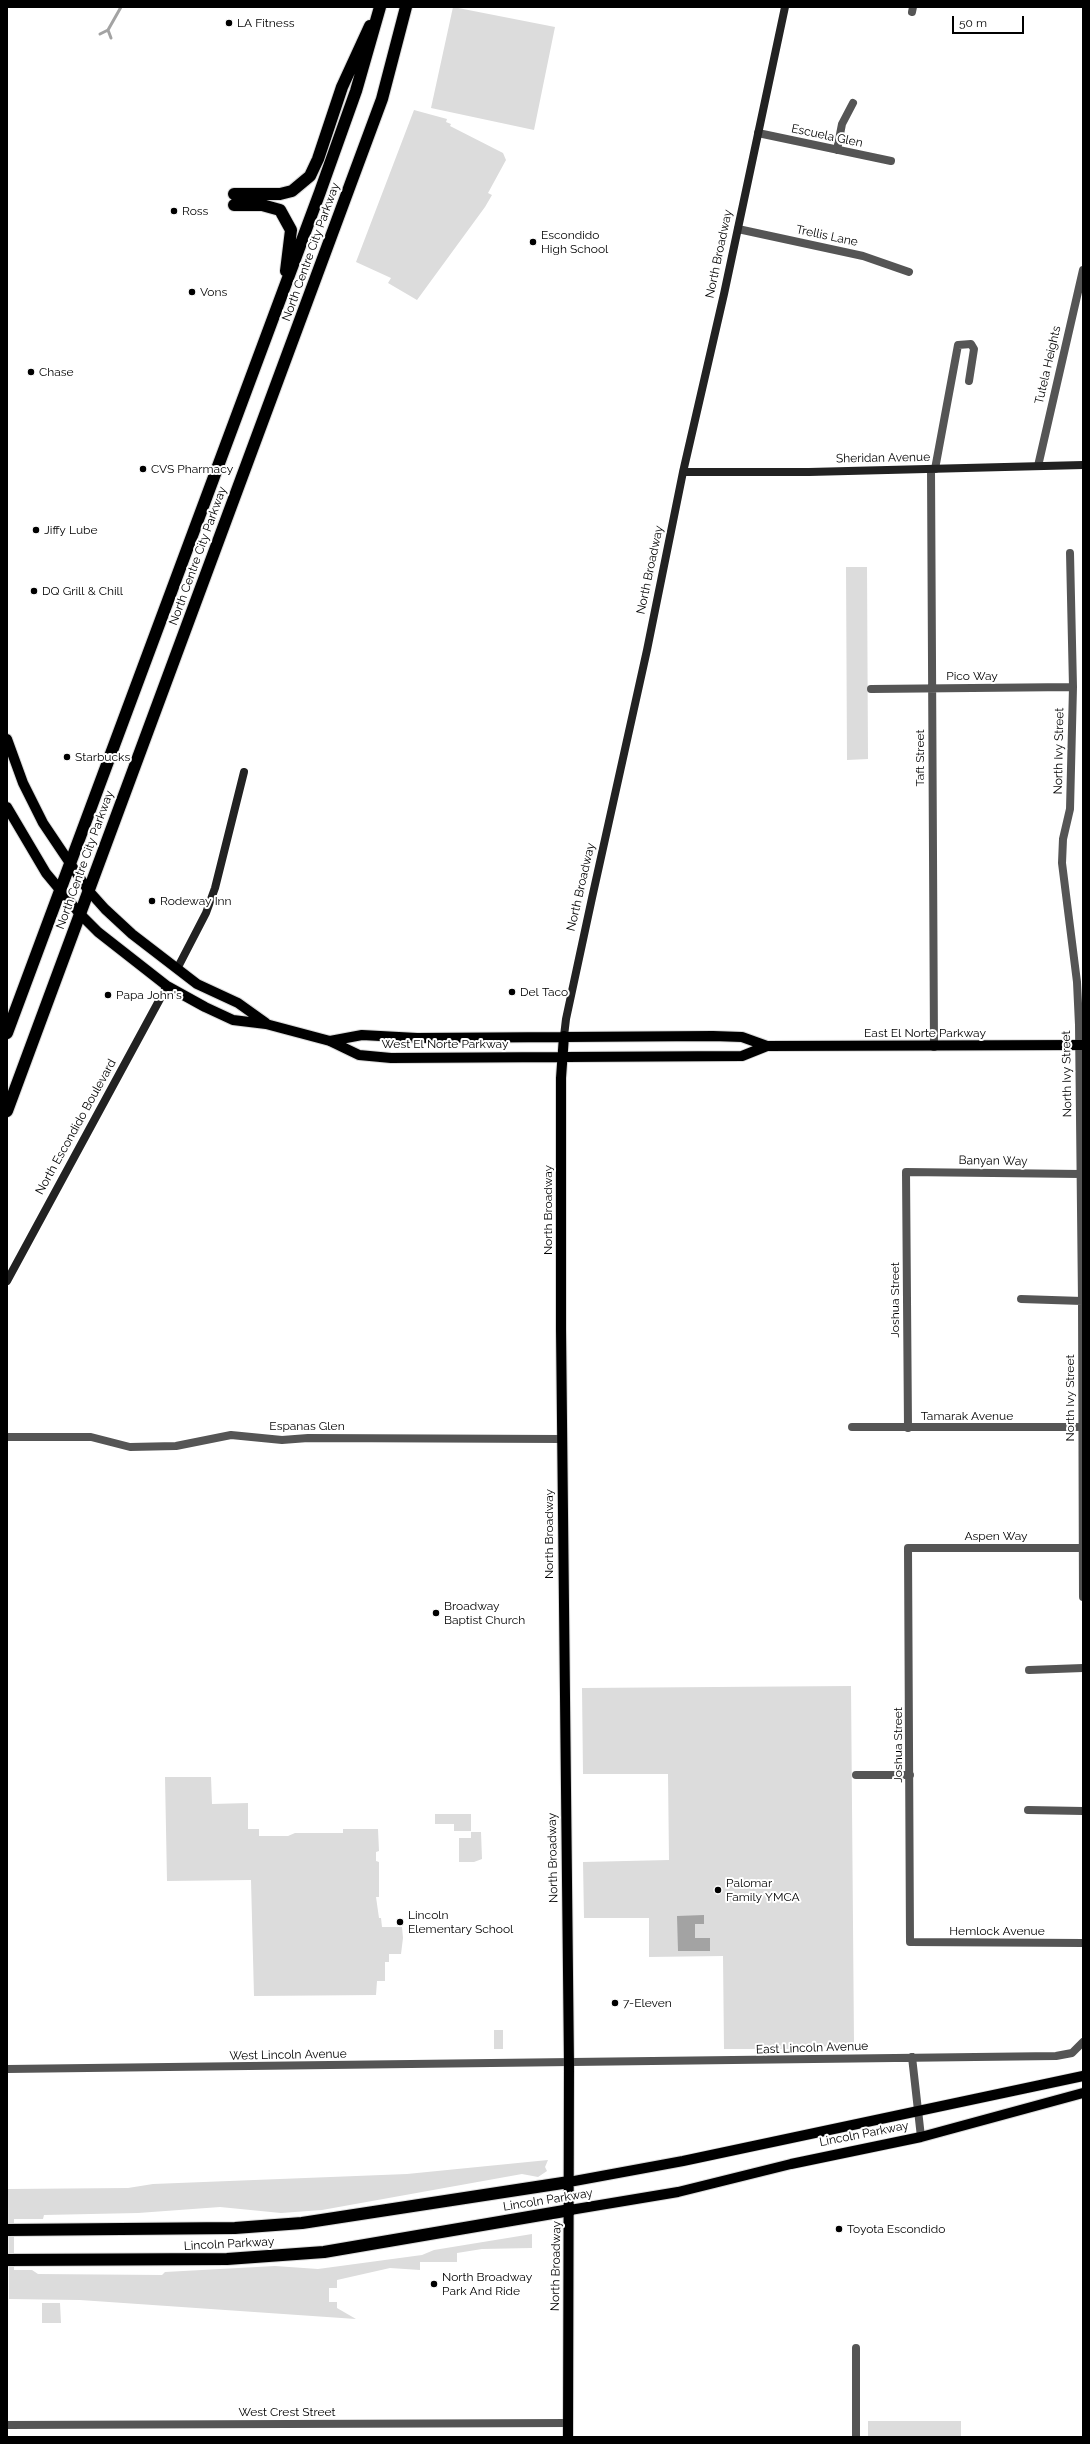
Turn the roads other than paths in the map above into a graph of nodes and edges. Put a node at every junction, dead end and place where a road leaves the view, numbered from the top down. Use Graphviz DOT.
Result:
graph roads {
  1 [pos="406,7"];
  2 [pos="785,7"];
  3 [pos="379,10"];
  4 [pos="852,103"];
  5 [pos="758,133"];
  6 [pos="837,150"];
  7 [pos="891,161"];
  8 [pos="738,228"];
  9 [pos="1083,270"];
  10 [pos="909,272"];
  11 [pos="284,291"];
  12 [pos="968,381"];
  13 [pos="1083,465"];
  14 [pos="1038,466"];
  15 [pos="933,469"];
  16 [pos="683,472"];
  17 [pos="1070,553"];
  18 [pos="1073,687"];
  19 [pos="932,688"];
  20 [pos="871,689"];
  21 [pos="7,739"];
  22 [pos="244,772"];
  23 [pos="7,807"];
  24 [pos="70,865"];
  25 [pos="88,890"];
  26 [pos="60,891"];
  27 [pos="80,914"];
  28 [pos="177,969"];
  29 [pos="167,986"];
  30 [pos="266,1024"];
  31 [pos="7,1033"];
  32 [pos="564,1036"];
  33 [pos="330,1041"];
  34 [pos="1081,1045"];
  35 [pos="768,1046"];
  36 [pos="934,1047"];
  37 [pos="562,1058"];
  38 [pos="7,1111"];
  39 [pos="906,1172"];
  40 [pos="1080,1174"];
  41 [pos="7,1281"];
  42 [pos="1021,1299"];
  43 [pos="1082,1301"];
  44 [pos="852,1428"];
  45 [pos="908,1428"];
  46 [pos="1082,1428"];
  47 [pos="7,1437"];
  48 [pos="562,1438"];
  49 [pos="908,1548"];
  50 [pos="1083,1548"];
  51 [pos="1083,1597"];
  52 [pos="1083,1668"];
  53 [pos="1029,1670"];
  54 [pos="856,1775"];
  55 [pos="910,1775"];
  56 [pos="1028,1810"];
  57 [pos="1083,1810"];
  58 [pos="910,1942"];
  59 [pos="1083,1943"];
  60 [pos="1083,2042"];
  61 [pos="912,2057"];
  62 [pos="569,2064"];
  63 [pos="7,2069"];
  64 [pos="1083,2076"];
  65 [pos="1083,2093"];
  66 [pos="918,2110"];
  67 [pos="921,2137"];
  68 [pos="569,2182"];
  69 [pos="570,2210"];
  70 [pos="7,2230"];
  71 [pos="7,2260"];
  72 [pos="856,2348"];
  73 [pos="568,2422"];
  74 [pos="7,2425"];
  75 [pos="568,2437"];
  76 [pos="856,2437"];
  1 -- 25 [label="highway, North Centre City Parkway"];
  2 -- 5 [label="main road, North Broadway"];
  3 -- 11 [label="highway, North Centre City Parkway"];
  3 -- 11 [label="highway"];
  4 -- 6 [label="street"];
  5 -- 6 [label="street, Escuela Glen"];
  5 -- 8 [label="main road, North Broadway"];
  6 -- 7 [label="street, Escuela Glen"];
  8 -- 10 [label="street, Trellis Lane"];
  8 -- 16 [label="main road, North Broadway"];
  9 -- 14 [label="street, Tutela Heights"];
  11 -- 24 [label="highway, North Centre City Parkway"];
  12 -- 15 [label="street, Taft Street"];
  13 -- 14 [label="main road, Sheridan Avenue"];
  14 -- 15 [label="main road, Sheridan Avenue"];
  15 -- 16 [label="main road, Sheridan Avenue"];
  15 -- 19 [label="street, Taft Street"];
  16 -- 32 [label="main road, North Broadway"];
  17 -- 18 [label="street, North Ivy Street"];
  18 -- 19 [label="street, Pico Way"];
  18 -- 34 [label="street, North Ivy Street"];
  19 -- 20 [label="street, Pico Way"];
  19 -- 36 [label="street, Taft Street"];
  21 -- 24 [label="main road, West El Norte Parkway"];
  22 -- 28 [label="main road"];
  23 -- 26 [label="main road, West El Norte Parkway"];
  24 -- 25 [label="main road, West El Norte Parkway"];
  24 -- 26 [label="highway, North Centre City Parkway"];
  25 -- 27 [label="highway, North Centre City Parkway"];
  25 -- 28 [label="main road, West El Norte Parkway"];
  26 -- 27 [label="main road, West El Norte Parkway"];
  26 -- 31 [label="highway, North Centre City Parkway"];
  27 -- 29 [label="main road, West El Norte Parkway"];
  27 -- 38 [label="highway, North Centre City Parkway"];
  28 -- 30 [label="main road, West El Norte Parkway"];
  29 -- 30 [label="main road, West El Norte Parkway"];
  29 -- 41 [label="main road, North Escondido Boulevard"];
  30 -- 33 [label="main road, West El Norte Parkway"];
  32 -- 33 [label="main road, West El Norte Parkway"];
  32 -- 35 [label="main road, East El Norte Parkway"];
  32 -- 37 [label="main road, North Broadway"];
  33 -- 37 [label="main road, West El Norte Parkway"];
  34 -- 36 [label="main road, East El Norte Parkway"];
  34 -- 40 [label="street, North Ivy Street"];
  35 -- 36 [label="main road, East El Norte Parkway"];
  35 -- 37 [label="main road, East El Norte Parkway"];
  37 -- 48 [label="main road, North Broadway"];
  39 -- 40 [label="street, Banyan Way"];
  39 -- 45 [label="street, Joshua Street"];
  40 -- 43 [label="street, North Ivy Street"];
  42 -- 43 [label="street"];
  43 -- 46 [label="street, North Ivy Street"];
  44 -- 45 [label="street, Tamarak Avenue"];
  45 -- 46 [label="street, Tamarak Avenue"];
  46 -- 50 [label="street, North Ivy Street"];
  47 -- 48 [label="street, Espanas Glen"];
  48 -- 62 [label="main road, North Broadway"];
  49 -- 50 [label="street, Aspen Way"];
  49 -- 55 [label="street, Joshua Street"];
  50 -- 51 [label="street, North Ivy Street"];
  52 -- 53 [label="street"];
  54 -- 55 [label="street"];
  55 -- 58 [label="street, Joshua Street"];
  56 -- 57 [label="street"];
  58 -- 59 [label="street, Hemlock Avenue"];
  60 -- 61 [label="street, East Lincoln Avenue"];
  61 -- 62 [label="street, East Lincoln Avenue"];
  61 -- 66 [label="street"];
  62 -- 63 [label="street, West Lincoln Avenue"];
  62 -- 68 [label="main road, North Broadway"];
  64 -- 66 [label="main road, Lincoln Parkway"];
  65 -- 67 [label="main road, Lincoln Parkway"];
  66 -- 67 [label="street"];
  66 -- 68 [label="main road, Lincoln Parkway"];
  67 -- 69 [label="main road, Lincoln Parkway"];
  68 -- 69 [label="main road, North Broadway"];
  68 -- 70 [label="highway, Lincoln Parkway"];
  69 -- 71 [label="highway, Lincoln Parkway"];
  69 -- 73 [label="main road, North Broadway"];
  72 -- 76 [label="street"];
  73 -- 74 [label="street, West Crest Street"];
  73 -- 75 [label="main road, North Broadway"];
}
